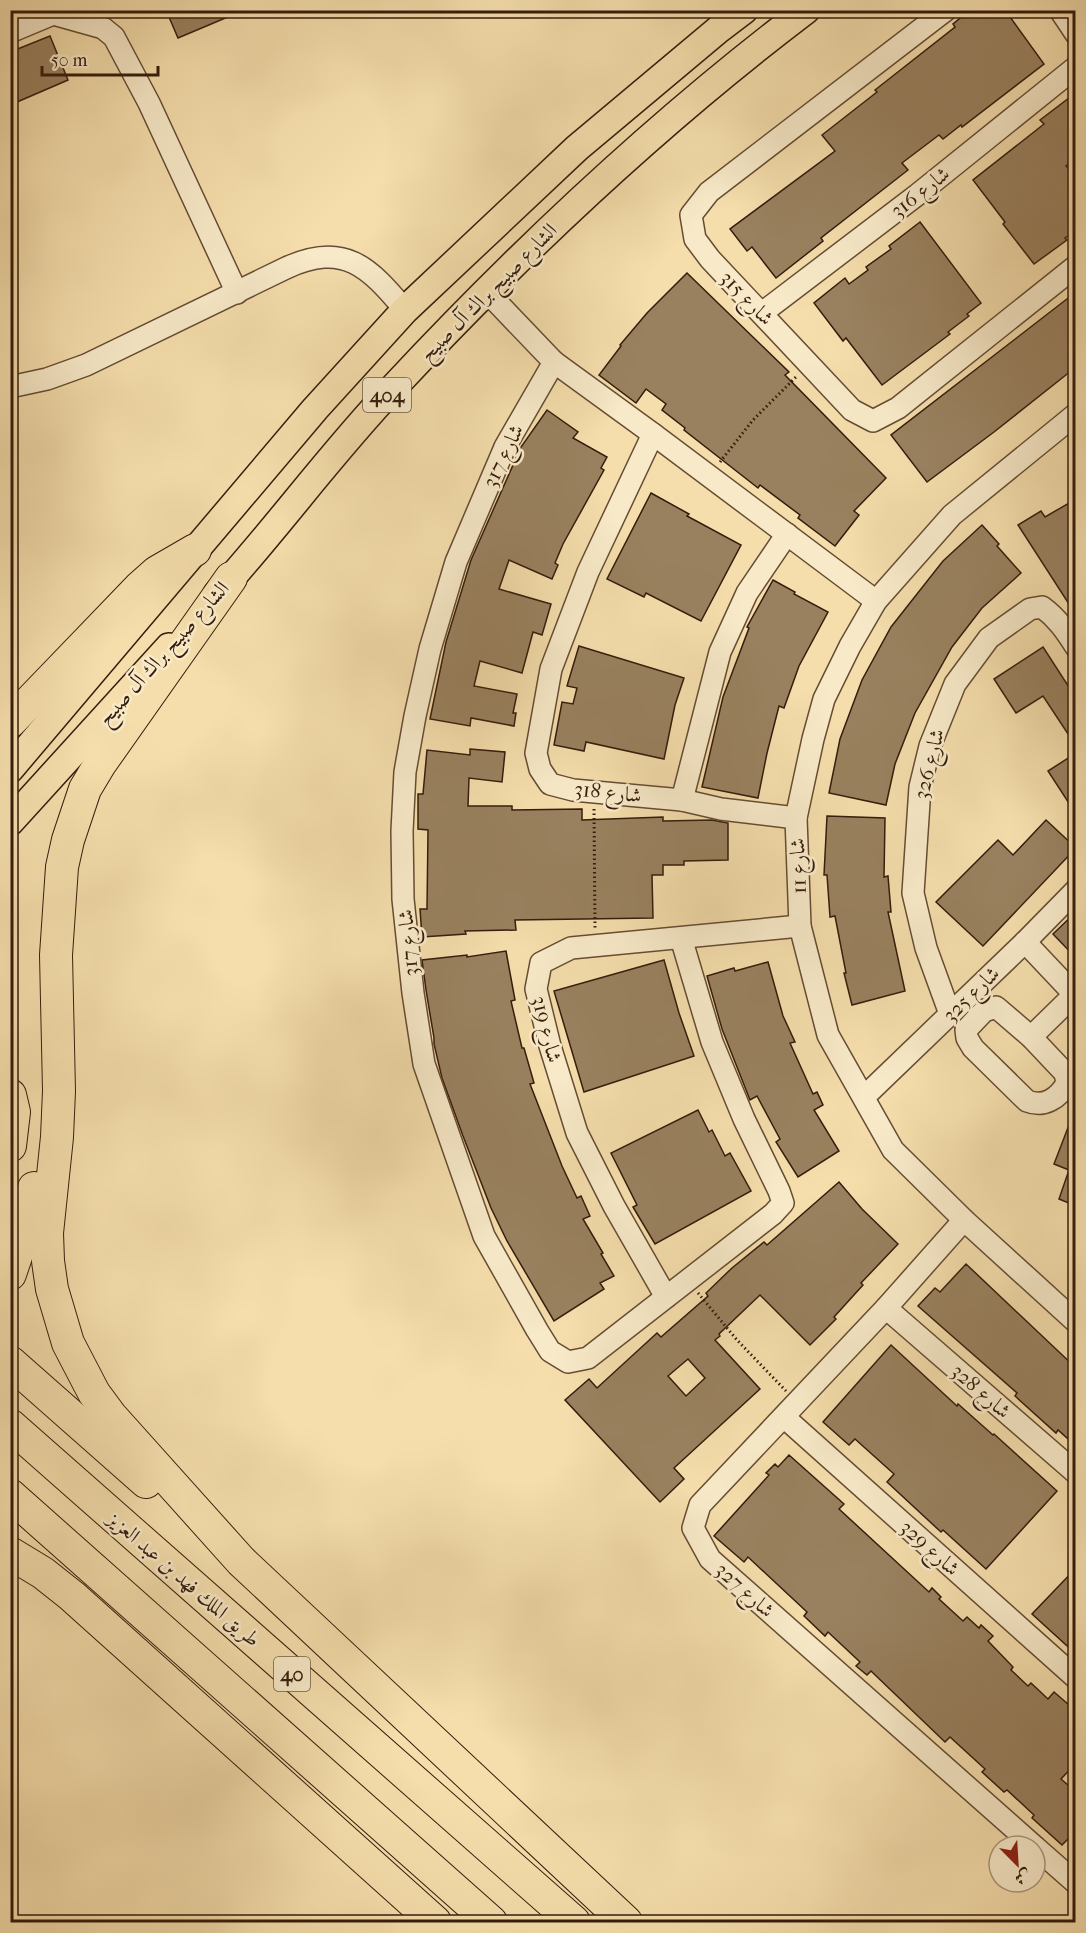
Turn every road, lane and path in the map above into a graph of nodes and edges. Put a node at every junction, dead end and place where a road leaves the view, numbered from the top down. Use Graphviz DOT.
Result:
graph roads {
  1 [pos="744,10"];
  2 [pos="806,10"];
  3 [pos="946,10"];
  4 [pos="1060,10"];
  5 [pos="53,12"];
  6 [pos="724,20"];
  7 [pos="10,32"];
  8 [pos="1076,34"];
  9 [pos="1076,67"];
  10 [pos="1076,266"];
  11 [pos="487,292"];
  12 [pos="237,293"];
  13 [pos="405,310"];
  14 [pos="762,313"];
  15 [pos="554,362"];
  16 [pos="809,364"];
  17 [pos="10,387"];
  18 [pos="1076,414"];
  19 [pos="653,434"];
  20 [pos="710,476"];
  21 [pos="787,534"];
  22 [pos="195,550"];
  23 [pos="231,578"];
  24 [pos="876,602"];
  25 [pos="1076,647"];
  26 [pos="10,722"];
  27 [pos="10,769"];
  28 [pos="594,792"];
  29 [pos="682,800"];
  30 [pos="796,818"];
  31 [pos="10,822"];
  32 [pos="1076,890"];
  33 [pos="800,926"];
  34 [pos="681,938"];
  35 [pos="1025,942"];
  36 [pos="595,946"];
  37 [pos="56,955"];
  38 [pos="1075,996"];
  39 [pos="951,1014"];
  40 [pos="1031,1037"];
  41 [pos="10,1095"];
  42 [pos="865,1096"];
  43 [pos="10,1146"];
  44 [pos="964,1220"];
  45 [pos="10,1274"];
  46 [pos="687,1281"];
  47 [pos="666,1297"];
  48 [pos="886,1308"];
  49 [pos="1075,1320"];
  50 [pos="10,1362"];
  51 [pos="791,1410"];
  52 [pos="10,1425"];
  53 [pos="1076,1473"];
  54 [pos="10,1495"];
  55 [pos="10,1553"];
  56 [pos="241,1561"];
  57 [pos="10,1578"];
  58 [pos="155,1673"];
  59 [pos="1076,1678"];
  60 [pos="1019,1834"];
  61 [pos="1047,1858"];
  62 [pos="1076,1883"];
  63 [pos="435,1923"];
  64 [pos="491,1923"];
  65 [pos="574,1923"];
  66 [pos="626,1923"];
  1 -- 6 [label="main road, الشارع صبيح براك آل صبيح / 404"];
  2 -- 11 [label="main road, الشارع صبيح براك آل صبيح / 404"];
  3 -- 14 [label="street, شارع 315"];
  4 -- 8 [label="street"];
  5 -- 7 [label="street"];
  5 -- 12 [label="street"];
  6 -- 13 [label="main road, الشارع صبيح براك آل صبيح / 404"];
  9 -- 14 [label="street, شارع 316"];
  10 -- 16 [label="street, شارع 315"];
  11 -- 15 [label="street"];
  11 -- 23 [label="main road, الشارع صبيح براك آل صبيح / 404"];
  12 -- 13 [label="street"];
  12 -- 17 [label="street"];
  13 -- 22 [label="main road, الشارع صبيح براك آل صبيح / 404"];
  14 -- 16 [label="street, شارع 315"];
  15 -- 19 [label="street"];
  15 -- 47 [label="street, شارع 317"];
  16 -- 20 [label="path"];
  18 -- 24 [label="street, شارع 11"];
  19 -- 20 [label="street"];
  19 -- 28 [label="street, شارع 318"];
  20 -- 21 [label="street"];
  21 -- 24 [label="street"];
  21 -- 29 [label="street"];
  22 -- 26 [label="highway"];
  22 -- 27 [label="main road, الشارع صبيح براك آل صبيح / 404"];
  23 -- 31 [label="main road, الشارع صبيح براك آل صبيح / 404"];
  23 -- 37 [label="highway"];
  24 -- 30 [label="street, شارع 11"];
  25 -- 39 [label="street, شارع 326"];
  28 -- 29 [label="street, شارع 318"];
  28 -- 36 [label="path"];
  29 -- 30 [label="street, شارع 318"];
  30 -- 33 [label="street, شارع 11"];
  32 -- 35 [label="street, شارع 325"];
  33 -- 34 [label="street, شارع 319"];
  33 -- 42 [label="street, شارع 11"];
  34 -- 36 [label="street, شارع 319"];
  34 -- 46 [label="street, شارع 317"];
  35 -- 38 [label="street"];
  35 -- 39 [label="street, شارع 325"];
  36 -- 47 [label="street, شارع 319"];
  37 -- 45 [label="highway"];
  37 -- 56 [label="highway"];
  38 -- 40 [label="street"];
  39 -- 42 [label="street, شارع 325"];
  40 -- 40 [label="street"];
  41 -- 43 [label="highway"];
  42 -- 44 [label="street, شارع 11"];
  44 -- 48 [label="street, شارع 327"];
  44 -- 49 [label="street, شارع 11"];
  46 -- 47 [label="street, شارع 317"];
  46 -- 51 [label="path"];
  48 -- 51 [label="street, شارع 327"];
  48 -- 53 [label="street, شارع 328"];
  50 -- 56 [label="highway"];
  51 -- 59 [label="street, شارع 329"];
  51 -- 60 [label="street, شارع 327"];
  52 -- 65 [label="highway, طريق الملك فهد بن عبد العزيز / 40"];
  54 -- 64 [label="highway, 40"];
  55 -- 58 [label="highway"];
  56 -- 66 [label="highway"];
  57 -- 58 [label="highway"];
  58 -- 63 [label="highway"];
  61 -- 62 [label="street, شارع 327"];
}
